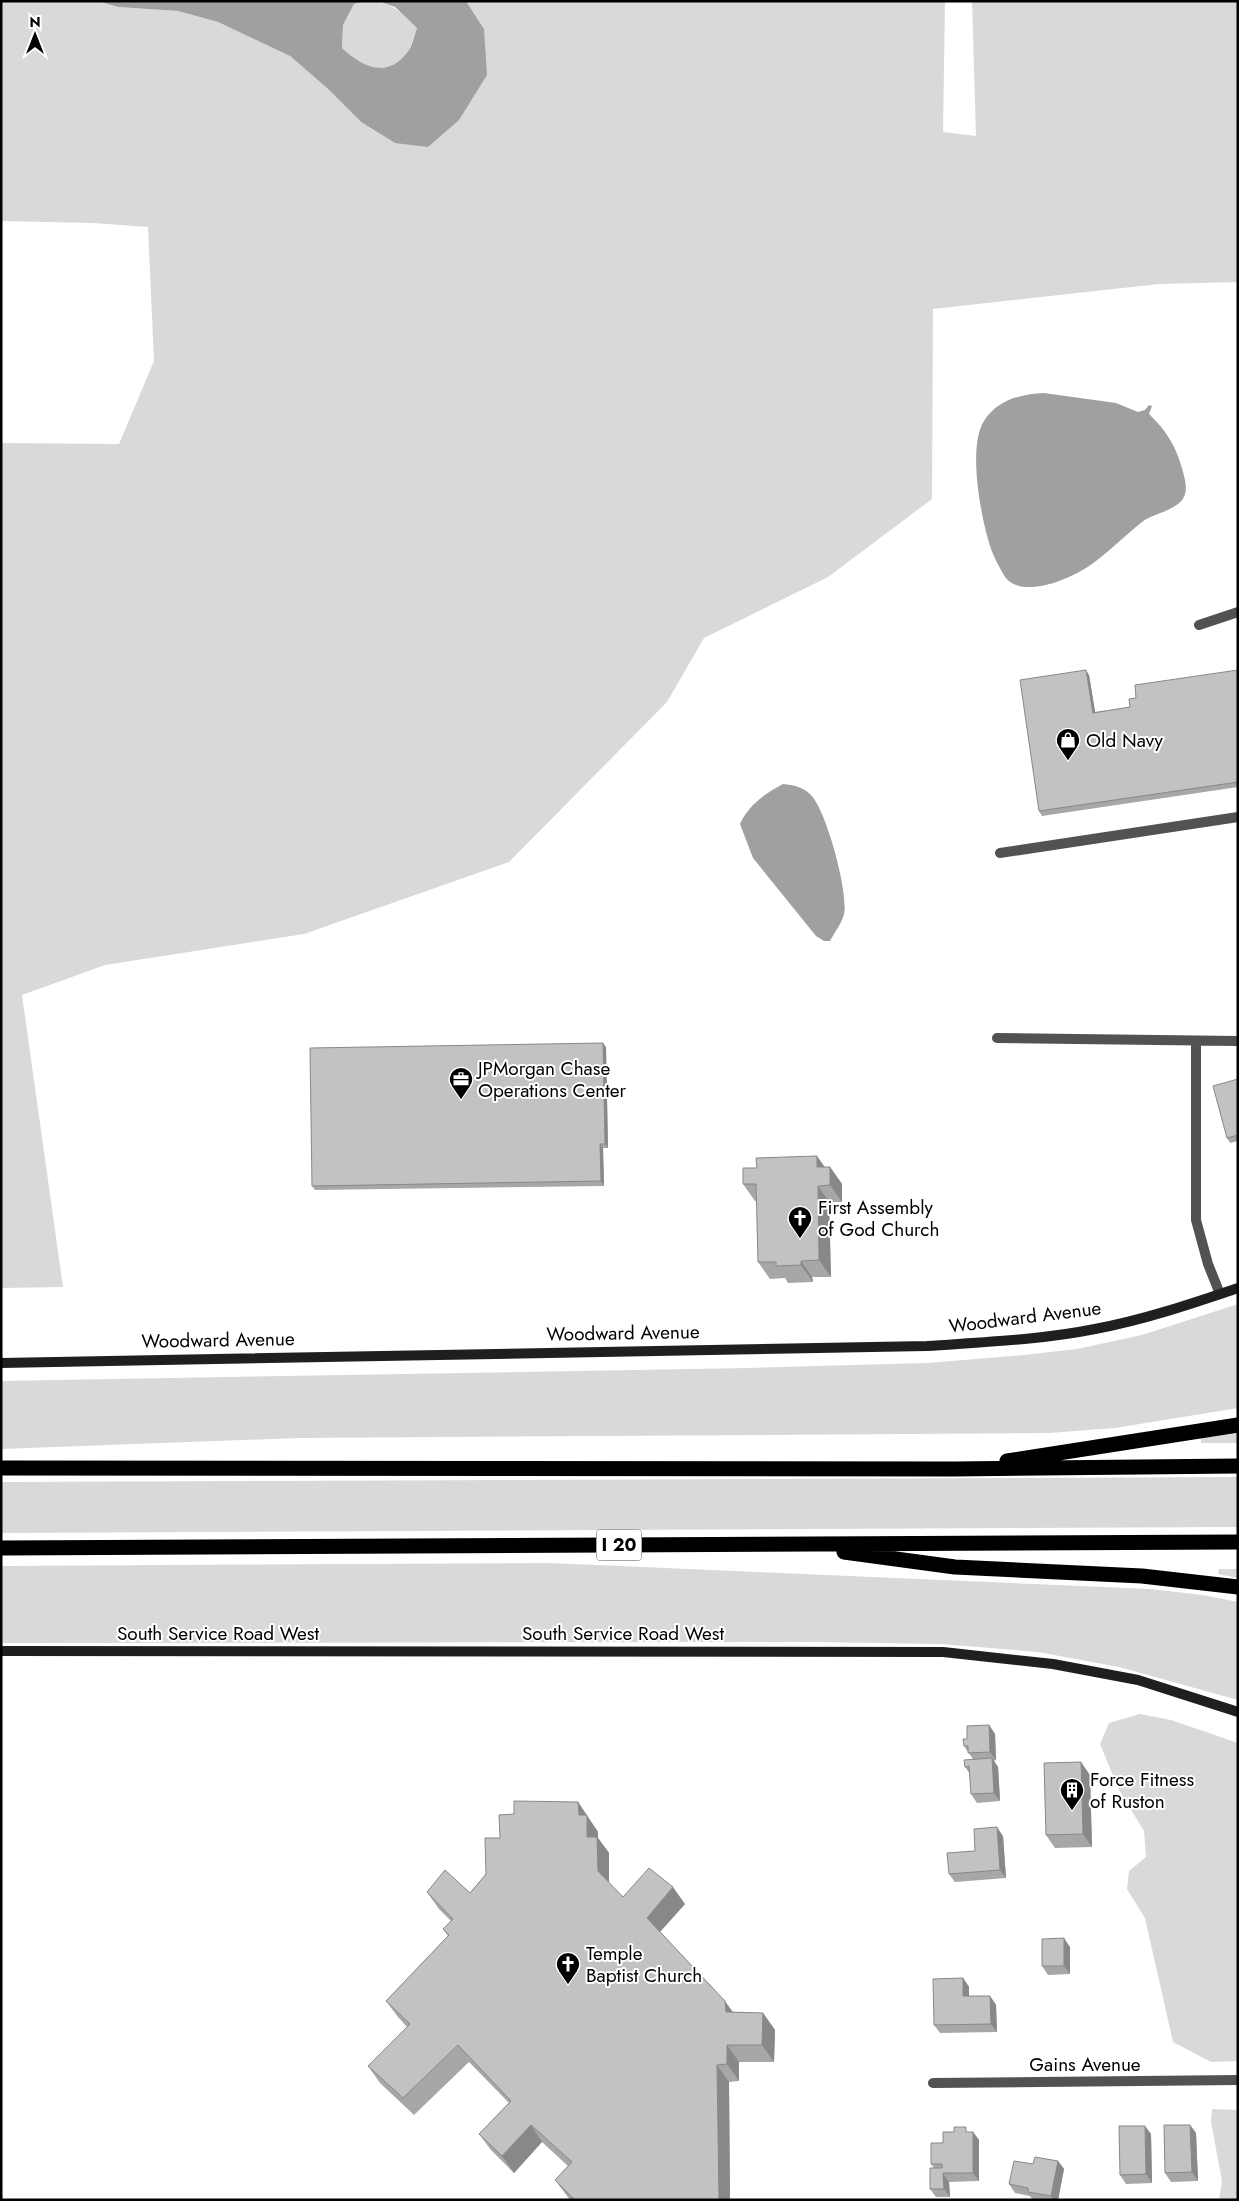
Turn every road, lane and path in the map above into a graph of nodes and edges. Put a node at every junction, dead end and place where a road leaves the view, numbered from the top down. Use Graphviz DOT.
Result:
graph roads {
  1 [pos="1238,612"];
  2 [pos="1199,625"];
  3 [pos="1238,816"];
  4 [pos="1000,852"];
  5 [pos="997,1038"];
  6 [pos="1196,1042"];
  7 [pos="1238,1042"];
  8 [pos="1238,1288"];
  9 [pos="1220,1294"];
  10 [pos="1,1363"];
  11 [pos="1238,1425"];
  12 [pos="1238,1466"];
  13 [pos="1,1468"];
  14 [pos="954,1469"];
  15 [pos="1238,1542"];
  16 [pos="790,1544"];
  17 [pos="1,1548"];
  18 [pos="1238,1588"];
  19 [pos="1,1651"];
  20 [pos="1238,1712"];
  21 [pos="1238,2080"];
  22 [pos="933,2083"];
  1 -- 2 [label="street"];
  3 -- 4 [label="street"];
  5 -- 6 [label="street"];
  6 -- 7 [label="street"];
  6 -- 9 [label="street"];
  8 -- 9 [label="main road, Woodward Avenue"];
  9 -- 10 [label="main road, Woodward Avenue"];
  11 -- 14 [label="highway"];
  12 -- 14 [label="highway"];
  13 -- 14 [label="highway"];
  15 -- 16 [label="highway, I 20"];
  16 -- 17 [label="highway, I 20"];
  16 -- 18 [label="highway"];
  19 -- 20 [label="main road, South Service Road West"];
  21 -- 22 [label="street, Gains Avenue"];
}
